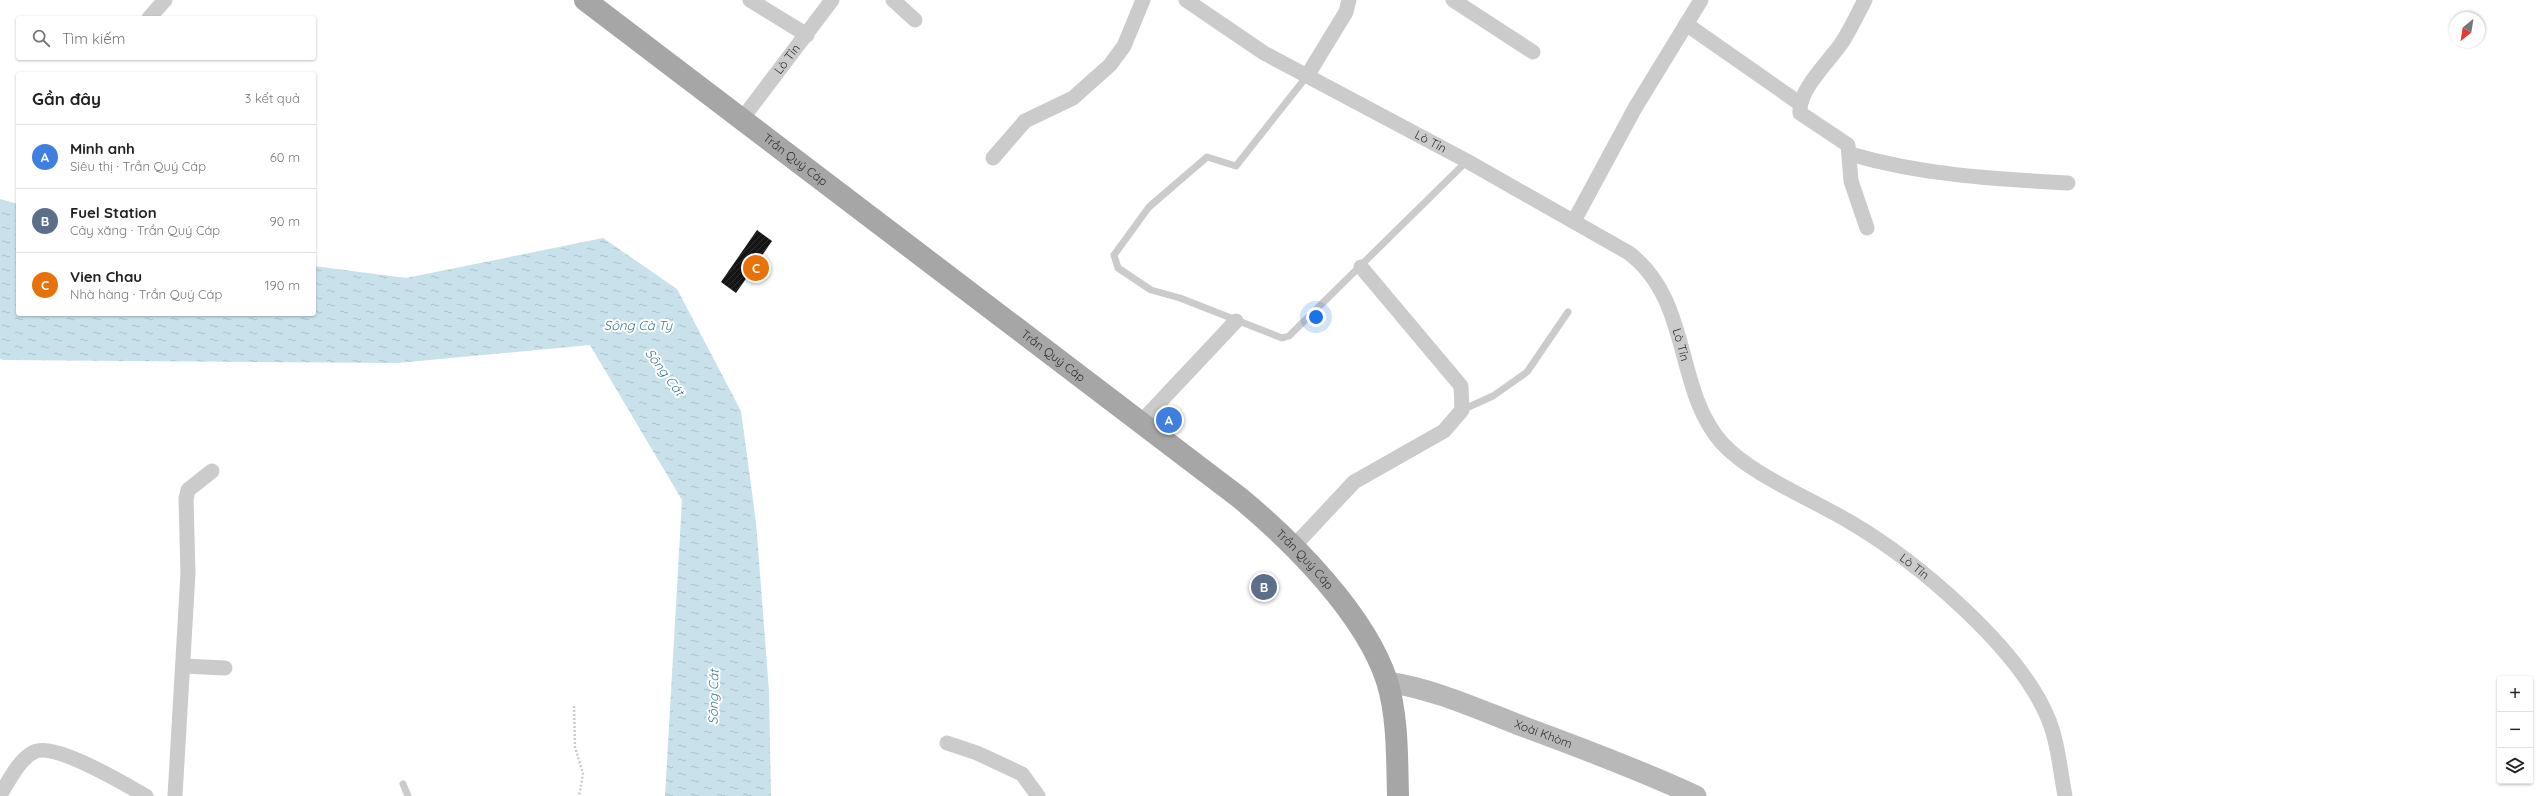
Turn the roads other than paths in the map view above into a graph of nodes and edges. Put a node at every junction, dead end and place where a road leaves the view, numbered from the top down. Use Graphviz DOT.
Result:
graph roads {
  1 [pos="165,0"];
  2 [pos="585,0"];
  3 [pos="750,0"];
  4 [pos="832,0"];
  5 [pos="893,0"];
  6 [pos="1143,0"];
  7 [pos="1186,0"];
  8 [pos="1349,0"];
  9 [pos="1453,0"];
  10 [pos="1701,0"];
  11 [pos="1865,0"];
  12 [pos="151,16"];
  13 [pos="915,20"];
  14 [pos="1686,24"];
  15 [pos="807,35"];
  16 [pos="1533,52"];
  17 [pos="1308,76"];
  18 [pos="1799,103"];
  19 [pos="742,119"];
  20 [pos="1850,154"];
  21 [pos="993,158"];
  22 [pos="1467,161"];
  23 [pos="2068,183"];
  24 [pos="1574,221"];
  25 [pos="1867,228"];
  26 [pos="1361,267"];
  27 [pos="1568,312"];
  28 [pos="1236,322"];
  29 [pos="1462,410"];
  30 [pos="1141,422"];
  31 [pos="212,471"];
  32 [pos="1294,545"];
  33 [pos="183,666"];
  34 [pos="225,668"];
  35 [pos="1387,682"];
  36 [pos="947,743"];
  37 [pos="403,784"];
  38 [pos="0,795"];
  39 [pos="146,796"];
  40 [pos="175,796"];
  41 [pos="408,796"];
  42 [pos="1038,796"];
  43 [pos="1398,796"];
  44 [pos="1696,796"];
  45 [pos="2065,796"];
  1 -- 12 [label="street"];
  2 -- 19 [label="main road, Trần Quý Cáp"];
  3 -- 15 [label="street"];
  4 -- 15 [label="street, Lò Tỉn"];
  5 -- 13 [label="street"];
  6 -- 21 [label="street"];
  7 -- 17 [label="street, Lò Tỉn"];
  8 -- 17 [label="street"];
  9 -- 16 [label="street"];
  10 -- 14 [label="street"];
  11 -- 18 [label="street"];
  14 -- 18 [label="street"];
  14 -- 24 [label="street"];
  15 -- 19 [label="street, Lò Tỉn"];
  17 -- 22 [label="street, Lò Tỉn"];
  17 -- 28 [label="lane"];
  18 -- 20 [label="street"];
  19 -- 30 [label="main road, Trần Quý Cáp"];
  20 -- 23 [label="street"];
  20 -- 25 [label="street"];
  22 -- 24 [label="street, Lò Tỉn"];
  22 -- 26 [label="lane"];
  24 -- 45 [label="street, Lò Tỉn"];
  26 -- 28 [label="lane"];
  26 -- 29 [label="street"];
  27 -- 29 [label="lane"];
  28 -- 30 [label="street"];
  29 -- 32 [label="street"];
  30 -- 32 [label="main road, Trần Quý Cáp"];
  31 -- 33 [label="street"];
  32 -- 35 [label="main road, Trần Quý Cáp"];
  33 -- 34 [label="street"];
  33 -- 40 [label="street"];
  35 -- 43 [label="main road, Trần Quý Cáp"];
  35 -- 44 [label="street, Xoài Khòm"];
  36 -- 42 [label="street"];
  37 -- 41 [label="lane"];
  38 -- 39 [label="street"];
}
